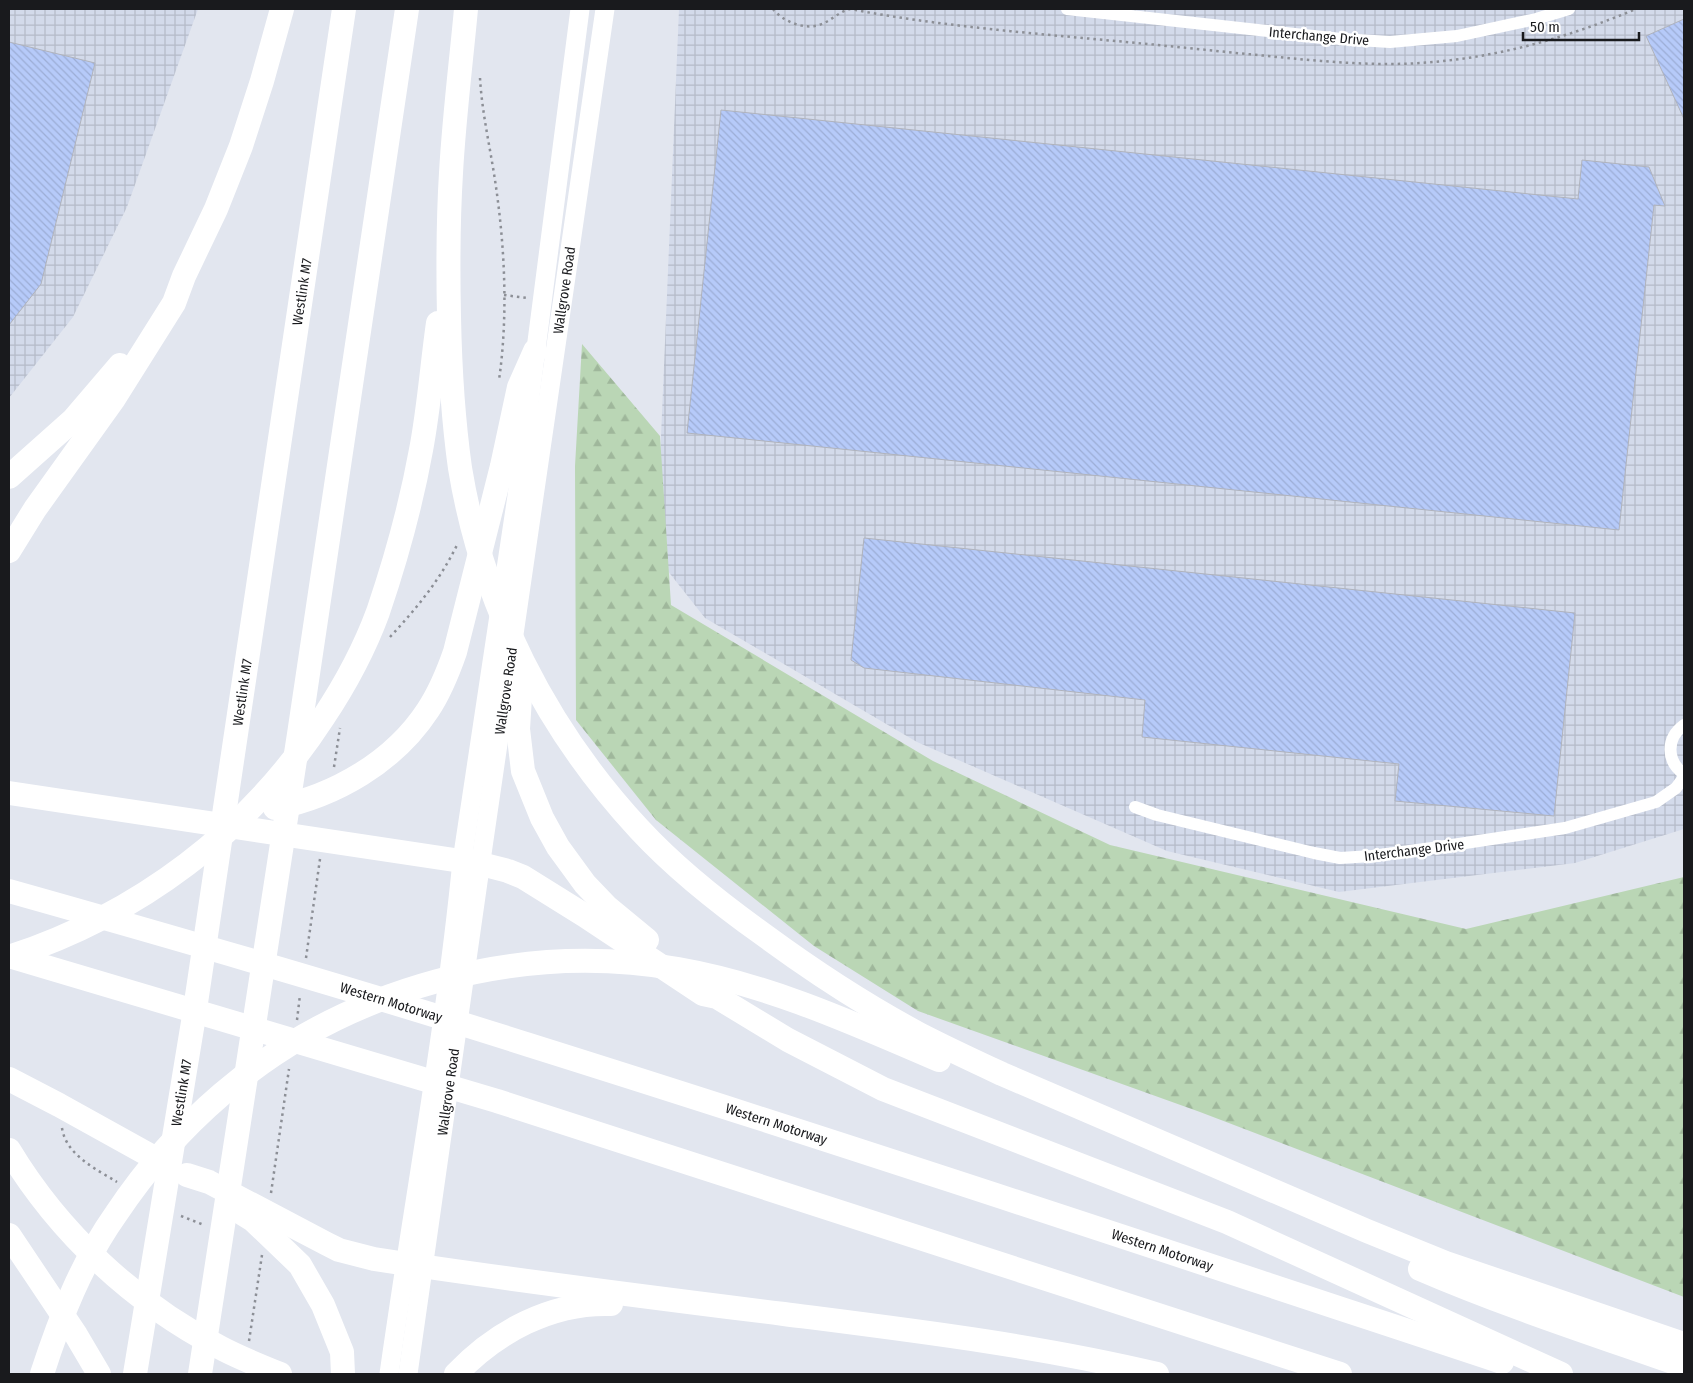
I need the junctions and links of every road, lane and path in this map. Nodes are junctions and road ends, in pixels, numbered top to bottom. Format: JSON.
{"nodes":[{"id":1,"x":344,"y":9,"type":"edge"},
{"id":2,"x":407,"y":9,"type":"edge"},
{"id":3,"x":466,"y":9,"type":"edge"},
{"id":4,"x":580,"y":9,"type":"edge"},
{"id":5,"x":605,"y":9,"type":"edge"},
{"id":6,"x":773,"y":9,"type":"edge"},
{"id":7,"x":1067,"y":9,"type":"edge"},
{"id":8,"x":1569,"y":9,"type":"edge"},
{"id":9,"x":1636,"y":9,"type":"edge"},
{"id":10,"x":281,"y":12,"type":"edge"},
{"id":11,"x":448,"y":243,"type":"junction"},
{"id":12,"x":184,"y":276,"type":"junction"},
{"id":13,"x":504,"y":295,"type":"dead end"},
{"id":14,"x":542,"y":300,"type":"junction"},
{"id":15,"x":535,"y":351,"type":"junction"},
{"id":16,"x":9,"y":477,"type":"edge"},
{"id":17,"x":9,"y":551,"type":"edge"},
{"id":18,"x":508,"y":677,"type":"junction"},
{"id":19,"x":1684,"y":725,"type":"edge"},
{"id":20,"x":1684,"y":776,"type":"edge"},
{"id":21,"x":9,"y":792,"type":"edge"},
{"id":22,"x":1135,"y":807,"type":"dead end"},
{"id":23,"x":202,"y":822,"type":"junction"},
{"id":24,"x":472,"y":862,"type":"junction"},
{"id":25,"x":9,"y":891,"type":"edge"},
{"id":26,"x":9,"y":956,"type":"edge"},
{"id":27,"x":717,"y":997,"type":"junction"},
{"id":28,"x":9,"y":1080,"type":"edge"},
{"id":29,"x":13,"y":1156,"type":"edge"},
{"id":30,"x":187,"y":1175,"type":"junction"},
{"id":31,"x":9,"y":1235,"type":"edge"},
{"id":32,"x":414,"y":1265,"type":"junction"},
{"id":33,"x":629,"y":1295,"type":"junction"},
{"id":34,"x":1684,"y":1344,"type":"edge"},
{"id":35,"x":1684,"y":1366,"type":"edge"},
{"id":36,"x":42,"y":1374,"type":"edge"},
{"id":37,"x":99,"y":1374,"type":"edge"},
{"id":38,"x":135,"y":1374,"type":"edge"},
{"id":39,"x":200,"y":1374,"type":"edge"},
{"id":40,"x":280,"y":1374,"type":"edge"},
{"id":41,"x":343,"y":1374,"type":"edge"},
{"id":42,"x":389,"y":1374,"type":"edge"},
{"id":43,"x":408,"y":1374,"type":"edge"},
{"id":44,"x":456,"y":1374,"type":"edge"},
{"id":45,"x":1157,"y":1374,"type":"edge"},
{"id":46,"x":1340,"y":1374,"type":"edge"},
{"id":47,"x":1540,"y":1374,"type":"edge"},
{"id":48,"x":1561,"y":1374,"type":"edge"}],
"edges":[{"from":1,"to":38,"type":"highway","name":"Westlink M7"},
{"from":2,"to":39,"type":"highway"},
{"from":3,"to":11,"type":"highway"},
{"from":4,"to":14,"type":"main road","name":"Wallgrove Road"},
{"from":5,"to":18,"type":"main road","name":"Wallgrove Road"},
{"from":6,"to":9,"type":"path"},
{"from":7,"to":8,"type":"street","name":"Interchange Drive"},
{"from":10,"to":12,"type":"highway"},
{"from":11,"to":26,"type":"highway"},
{"from":11,"to":34,"type":"highway"},
{"from":12,"to":16,"type":"highway"},
{"from":12,"to":17,"type":"highway"},
{"from":13,"to":14,"type":"path"},
{"from":14,"to":15,"type":"main road","name":"Wallgrove Road"},
{"from":15,"to":23,"type":"highway"},
{"from":15,"to":24,"type":"main road","name":"Wallgrove Road"},
{"from":18,"to":24,"type":"main road","name":"Wallgrove Road"},
{"from":18,"to":27,"type":"highway"},
{"from":19,"to":20,"type":"street"},
{"from":20,"to":22,"type":"street","name":"Interchange Drive"},
{"from":21,"to":23,"type":"highway"},
{"from":23,"to":24,"type":"highway"},
{"from":24,"to":27,"type":"highway"},
{"from":24,"to":32,"type":"main road","name":"Wallgrove Road"},
{"from":25,"to":47,"type":"highway","name":"Western Motorway"},
{"from":26,"to":46,"type":"highway"},
{"from":27,"to":48,"type":"highway"},
{"from":28,"to":30,"type":"highway"},
{"from":29,"to":40,"type":"highway"},
{"from":30,"to":32,"type":"highway"},
{"from":30,"to":41,"type":"highway"},
{"from":31,"to":37,"type":"highway"},
{"from":32,"to":33,"type":"highway"},
{"from":32,"to":42,"type":"main road","name":"Wallgrove Road"},
{"from":32,"to":43,"type":"main road","name":"Wallgrove Road"},
{"from":33,"to":44,"type":"highway"},
{"from":33,"to":45,"type":"highway"},
{"from":35,"to":36,"type":"highway"}]}
